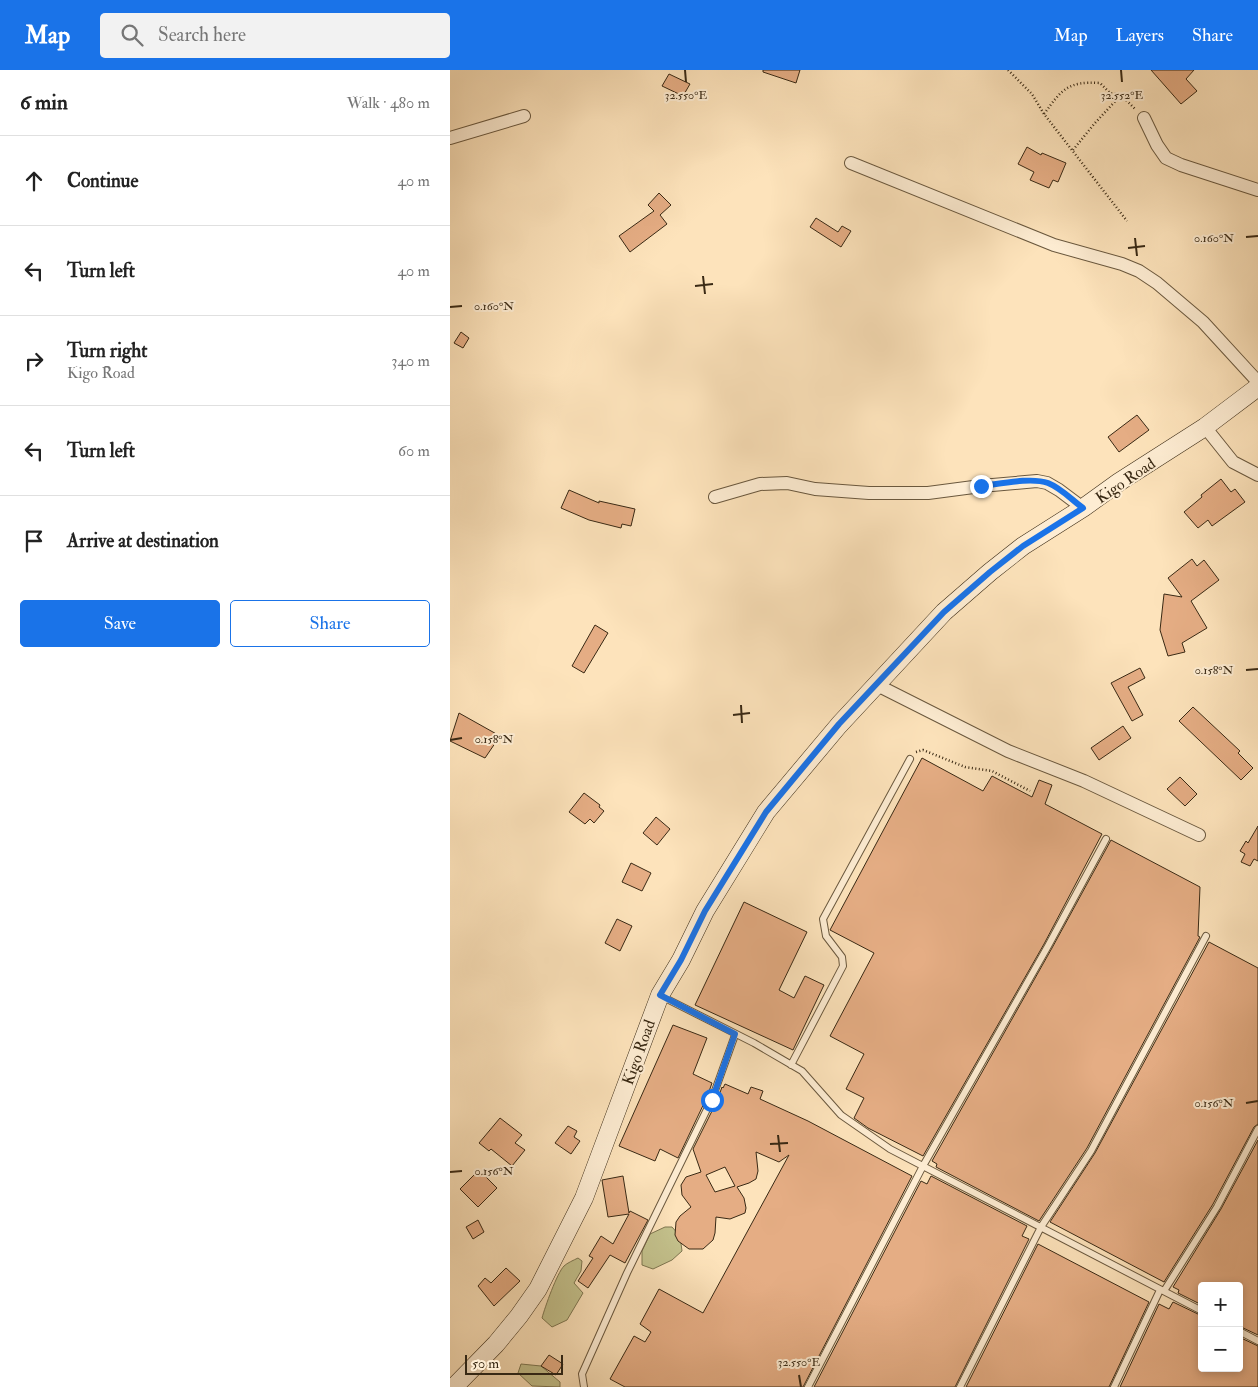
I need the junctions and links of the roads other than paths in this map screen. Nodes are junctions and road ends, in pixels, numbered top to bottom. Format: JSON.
{"nodes":[{"id":1,"x":524,"y":116,"type":"dead end"},
{"id":2,"x":1144,"y":118,"type":"road end"},
{"id":3,"x":450,"y":138,"type":"edge"},
{"id":4,"x":851,"y":162,"type":"dead end"},
{"id":5,"x":1258,"y":190,"type":"edge"},
{"id":6,"x":1258,"y":382,"type":"edge"},
{"id":7,"x":1258,"y":387,"type":"edge"},
{"id":8,"x":1205,"y":427,"type":"junction"},
{"id":9,"x":1258,"y":475,"type":"edge"},
{"id":10,"x":715,"y":497,"type":"dead end"},
{"id":11,"x":1083,"y":508,"type":"junction"},
{"id":12,"x":877,"y":685,"type":"junction"},
{"id":13,"x":910,"y":759,"type":"road end"},
{"id":14,"x":1199,"y":835,"type":"dead end"},
{"id":15,"x":1106,"y":839,"type":"dead end"},
{"id":16,"x":1206,"y":936,"type":"dead end"},
{"id":17,"x":660,"y":995,"type":"junction"},
{"id":18,"x":735,"y":1034,"type":"junction"},
{"id":19,"x":791,"y":1065,"type":"junction"},
{"id":20,"x":1258,"y":1129,"type":"edge"},
{"id":21,"x":923,"y":1166,"type":"junction"},
{"id":22,"x":1041,"y":1227,"type":"junction"},
{"id":23,"x":1162,"y":1290,"type":"junction"},
{"id":24,"x":1198,"y":1309,"type":"edge"},
{"id":25,"x":1243,"y":1333,"type":"edge"},
{"id":26,"x":1258,"y":1341,"type":"edge"},
{"id":27,"x":454,"y":1387,"type":"edge"},
{"id":28,"x":584,"y":1387,"type":"edge"},
{"id":29,"x":808,"y":1387,"type":"edge"},
{"id":30,"x":960,"y":1387,"type":"edge"},
{"id":31,"x":1114,"y":1387,"type":"edge"}],
"edges":[{"from":1,"to":3,"type":"street"},
{"from":2,"to":5,"type":"street"},
{"from":4,"to":6,"type":"street"},
{"from":7,"to":8,"type":"street","name":"Kigo Road"},
{"from":8,"to":9,"type":"street"},
{"from":8,"to":11,"type":"street","name":"Kigo Road"},
{"from":10,"to":11,"type":"street"},
{"from":11,"to":12,"type":"street","name":"Kigo Road"},
{"from":12,"to":14,"type":"street"},
{"from":12,"to":17,"type":"street","name":"Kigo Road"},
{"from":13,"to":19,"type":"lane"},
{"from":15,"to":21,"type":"lane"},
{"from":16,"to":22,"type":"lane"},
{"from":17,"to":18,"type":"lane"},
{"from":17,"to":27,"type":"street","name":"Kigo Road"},
{"from":18,"to":19,"type":"lane"},
{"from":18,"to":28,"type":"lane"},
{"from":19,"to":21,"type":"lane"},
{"from":20,"to":23,"type":"lane"},
{"from":21,"to":22,"type":"lane"},
{"from":21,"to":29,"type":"lane"},
{"from":22,"to":23,"type":"lane"},
{"from":22,"to":30,"type":"lane"},
{"from":23,"to":24,"type":"lane"},
{"from":23,"to":31,"type":"lane"},
{"from":25,"to":26,"type":"lane"}]}
